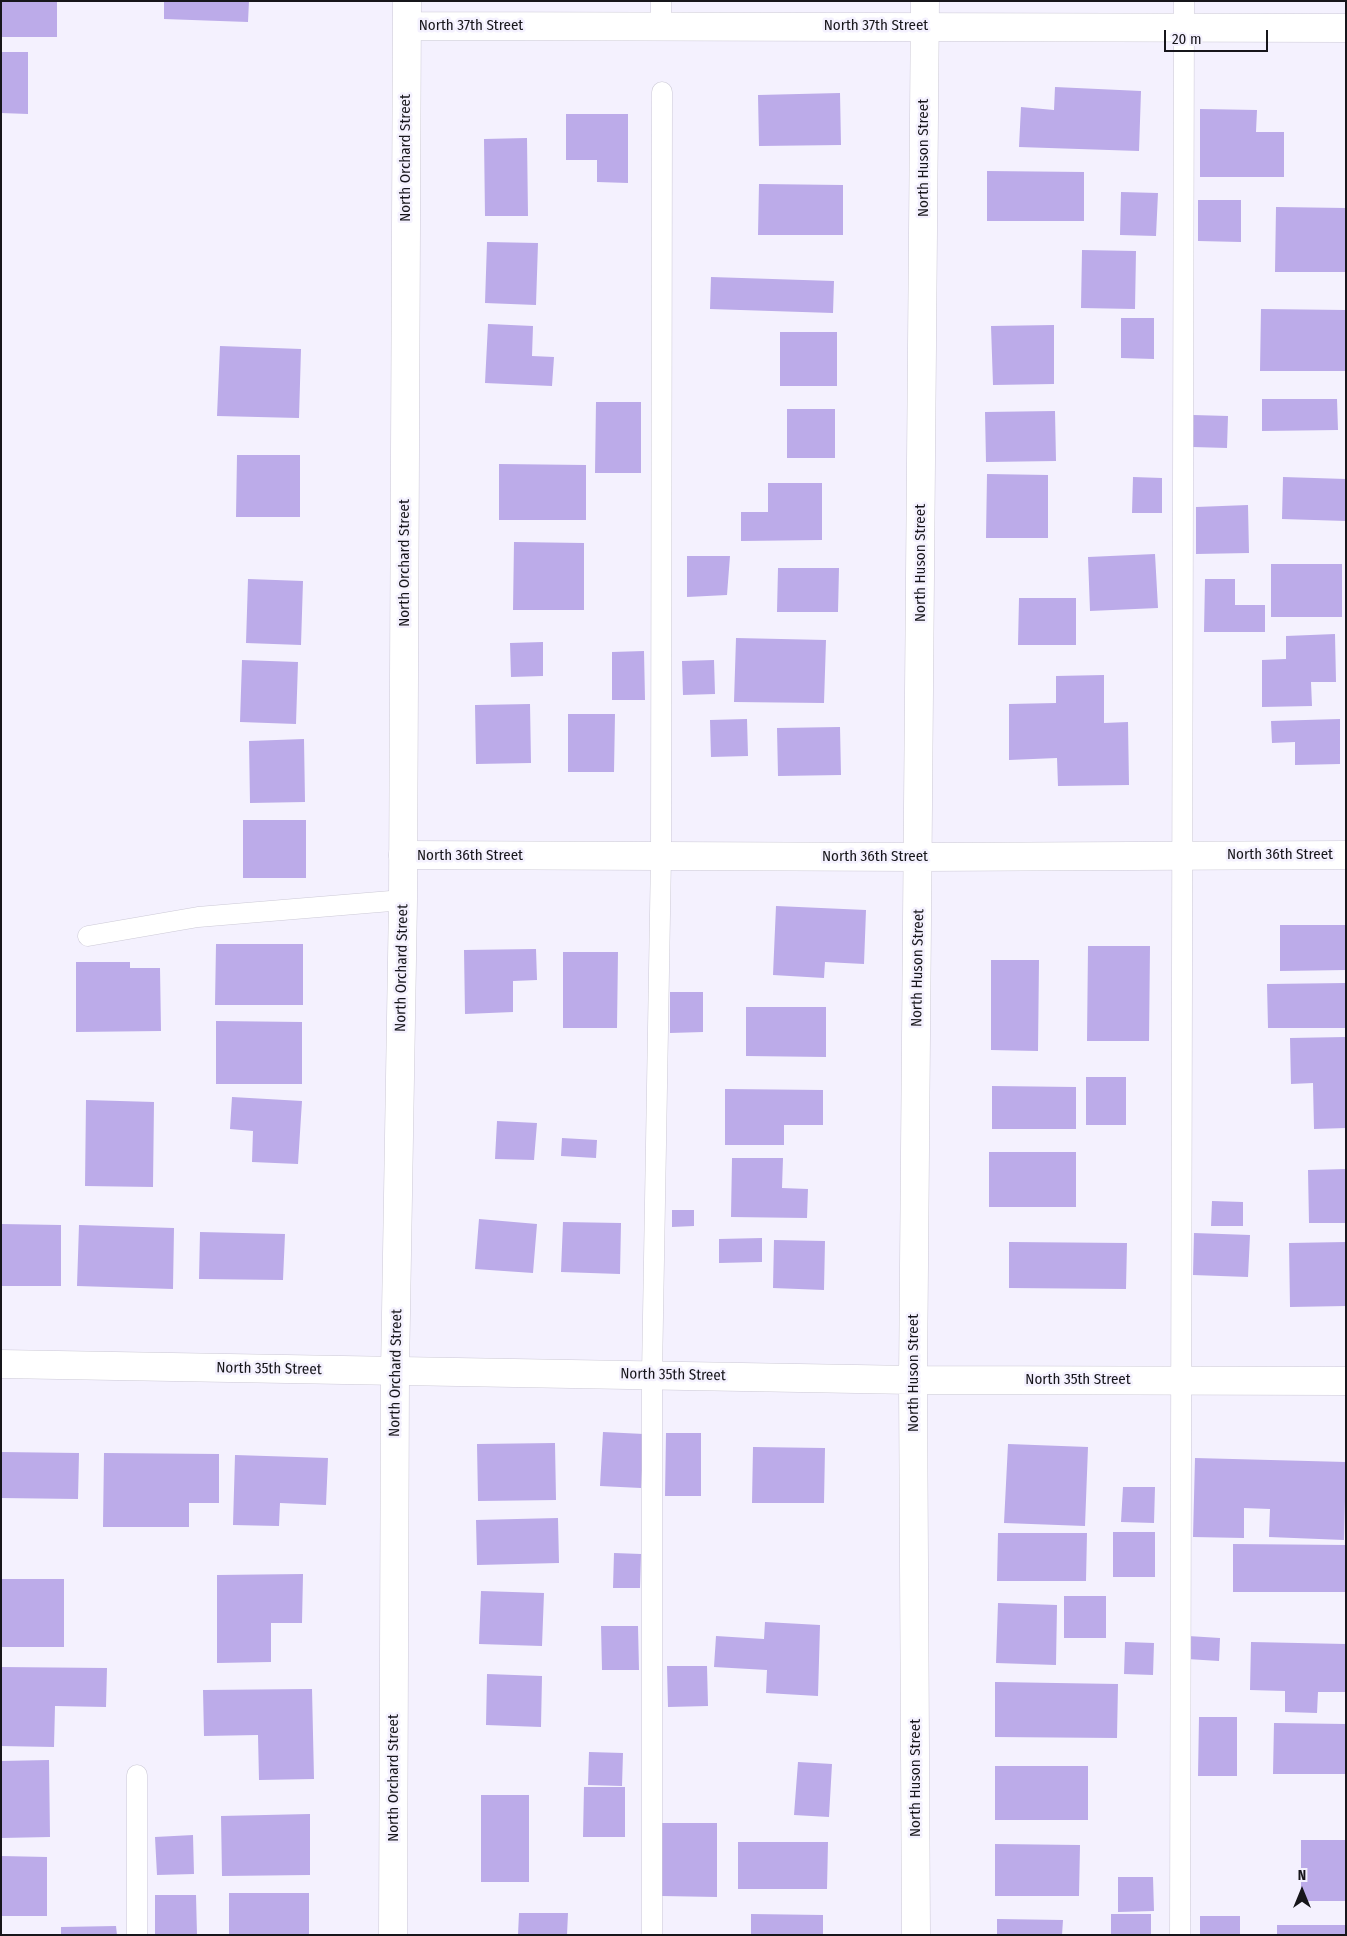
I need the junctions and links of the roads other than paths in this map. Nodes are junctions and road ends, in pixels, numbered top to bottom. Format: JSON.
{"nodes":[{"id":1,"x":407,"y":14,"type":"edge"},
{"id":2,"x":661,"y":14,"type":"edge"},
{"id":3,"x":924,"y":14,"type":"edge"},
{"id":4,"x":1184,"y":14,"type":"edge"},
{"id":5,"x":1346,"y":28,"type":"edge"},
{"id":6,"x":662,"y":92,"type":"dead end"},
{"id":7,"x":1346,"y":854,"type":"edge"},
{"id":8,"x":403,"y":855,"type":"junction"},
{"id":9,"x":1184,"y":855,"type":"junction"},
{"id":10,"x":660,"y":856,"type":"junction"},
{"id":11,"x":919,"y":857,"type":"junction"},
{"id":12,"x":403,"y":900,"type":"junction"},
{"id":13,"x":88,"y":936,"type":"dead end"},
{"id":14,"x":1,"y":1364,"type":"edge"},
{"id":15,"x":396,"y":1372,"type":"junction"},
{"id":16,"x":652,"y":1374,"type":"junction"},
{"id":17,"x":913,"y":1380,"type":"junction"},
{"id":18,"x":1180,"y":1381,"type":"junction"},
{"id":19,"x":1346,"y":1381,"type":"edge"},
{"id":20,"x":138,"y":1775,"type":"dead end"},
{"id":21,"x":138,"y":1935,"type":"edge"},
{"id":22,"x":393,"y":1935,"type":"edge"},
{"id":23,"x":652,"y":1935,"type":"edge"},
{"id":24,"x":916,"y":1935,"type":"edge"},
{"id":25,"x":1180,"y":1935,"type":"edge"}],
"edges":[{"from":1,"to":2,"type":"street","name":"North 37th Street"},
{"from":1,"to":8,"type":"street","name":"North Orchard Street"},
{"from":2,"to":3,"type":"street","name":"North 37th Street"},
{"from":3,"to":4,"type":"street","name":"North 37th Street"},
{"from":3,"to":11,"type":"street","name":"North Huson Street"},
{"from":4,"to":5,"type":"street","name":"North 37th Street"},
{"from":4,"to":9,"type":"lane"},
{"from":6,"to":10,"type":"lane"},
{"from":7,"to":9,"type":"street","name":"North 36th Street"},
{"from":8,"to":10,"type":"street","name":"North 36th Street"},
{"from":8,"to":12,"type":"street","name":"North Orchard Street"},
{"from":9,"to":11,"type":"street","name":"North 36th Street"},
{"from":9,"to":18,"type":"lane"},
{"from":10,"to":11,"type":"street","name":"North 36th Street"},
{"from":10,"to":16,"type":"lane"},
{"from":11,"to":17,"type":"street","name":"North Huson Street"},
{"from":12,"to":13,"type":"lane"},
{"from":12,"to":15,"type":"street","name":"North Orchard Street"},
{"from":14,"to":15,"type":"street","name":"North 35th Street"},
{"from":15,"to":16,"type":"street","name":"North 35th Street"},
{"from":15,"to":22,"type":"street","name":"North Orchard Street"},
{"from":16,"to":17,"type":"street","name":"North 35th Street"},
{"from":16,"to":23,"type":"lane"},
{"from":17,"to":18,"type":"street","name":"North 35th Street"},
{"from":17,"to":24,"type":"street","name":"North Huson Street"},
{"from":18,"to":19,"type":"street","name":"North 35th Street"},
{"from":18,"to":25,"type":"lane"},
{"from":20,"to":21,"type":"lane"}]}
